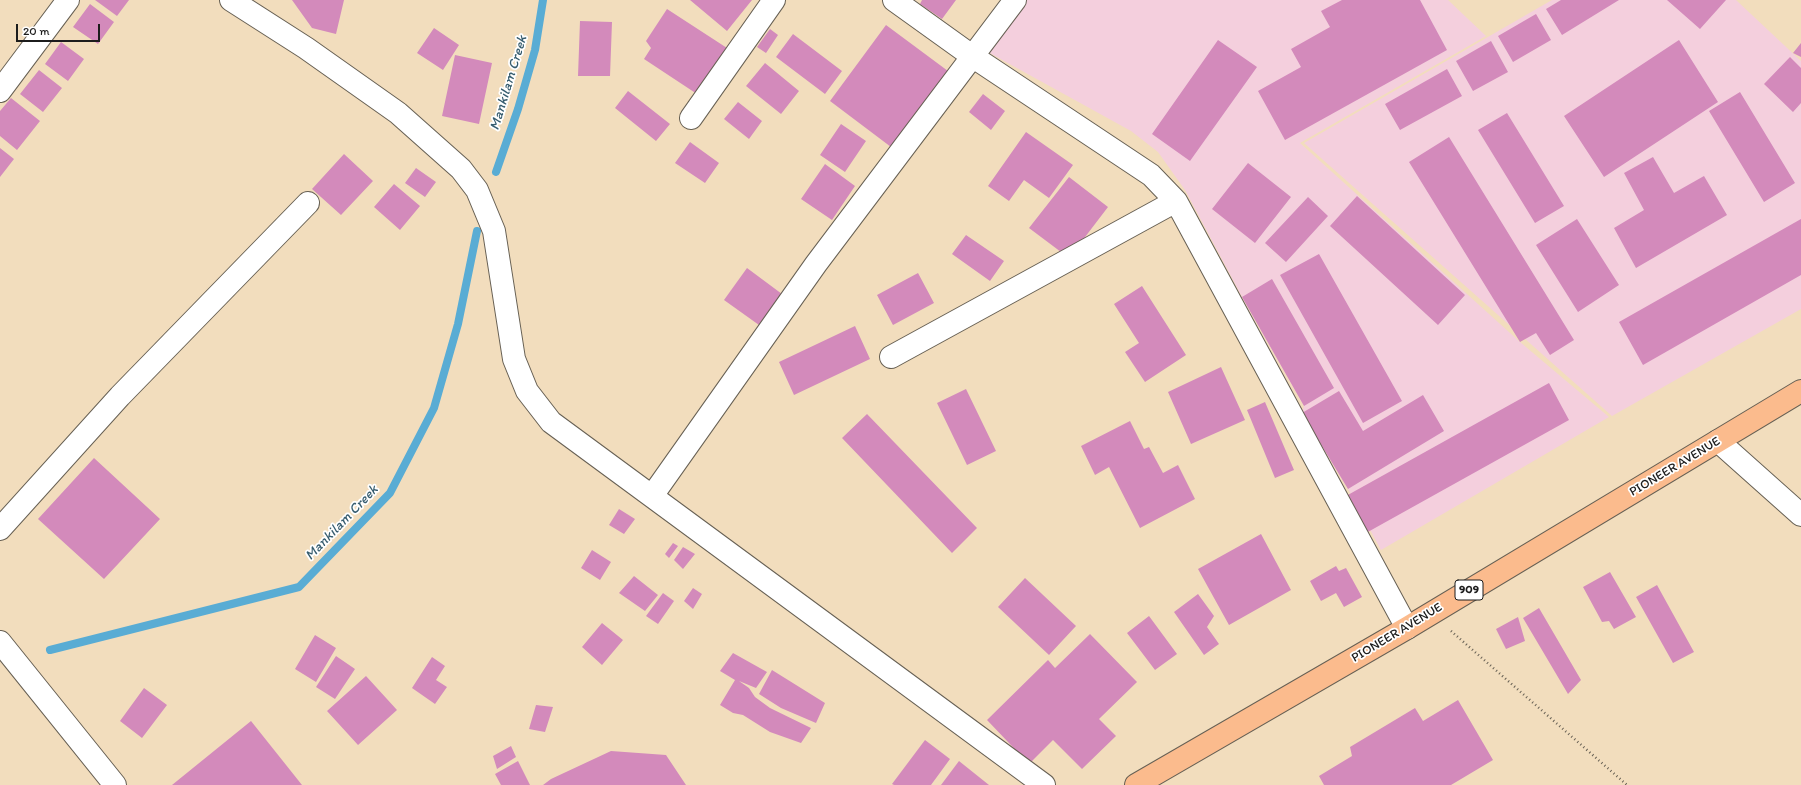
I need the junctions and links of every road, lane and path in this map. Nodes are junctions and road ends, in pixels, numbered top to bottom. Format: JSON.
{"nodes":[{"id":1,"x":68,"y":0,"type":"edge"},
{"id":2,"x":231,"y":0,"type":"edge"},
{"id":3,"x":774,"y":0,"type":"edge"},
{"id":4,"x":894,"y":0,"type":"edge"},
{"id":5,"x":1015,"y":0,"type":"edge"},
{"id":6,"x":972,"y":56,"type":"junction"},
{"id":7,"x":0,"y":91,"type":"edge"},
{"id":8,"x":691,"y":118,"type":"dead end"},
{"id":9,"x":1176,"y":201,"type":"junction"},
{"id":10,"x":308,"y":203,"type":"dead end"},
{"id":11,"x":890,"y":357,"type":"dead end"},
{"id":12,"x":1801,"y":392,"type":"edge"},
{"id":13,"x":1718,"y":441,"type":"junction"},
{"id":14,"x":652,"y":496,"type":"junction"},
{"id":15,"x":1801,"y":515,"type":"edge"},
{"id":16,"x":0,"y":529,"type":"edge"},
{"id":17,"x":1430,"y":613,"type":"junction"},
{"id":18,"x":1407,"y":628,"type":"junction"},
{"id":19,"x":0,"y":642,"type":"edge"},
{"id":20,"x":115,"y":785,"type":"edge"},
{"id":21,"x":1044,"y":785,"type":"edge"},
{"id":22,"x":1136,"y":785,"type":"edge"},
{"id":23,"x":1627,"y":785,"type":"edge"}],
"edges":[{"from":1,"to":7,"type":"street"},
{"from":2,"to":14,"type":"street"},
{"from":3,"to":8,"type":"street"},
{"from":4,"to":6,"type":"street"},
{"from":5,"to":6,"type":"street"},
{"from":6,"to":9,"type":"street"},
{"from":6,"to":14,"type":"street"},
{"from":9,"to":11,"type":"street"},
{"from":9,"to":18,"type":"street"},
{"from":10,"to":16,"type":"street"},
{"from":12,"to":13,"type":"highway","name":"PIONEER AVENUE","number":"909"},
{"from":13,"to":15,"type":"street"},
{"from":13,"to":17,"type":"highway","name":"PIONEER AVENUE","number":"909"},
{"from":14,"to":21,"type":"street"},
{"from":17,"to":18,"type":"highway","name":"PIONEER AVENUE","number":"909"},
{"from":17,"to":23,"type":"path"},
{"from":18,"to":22,"type":"highway","name":"PIONEER AVENUE","number":"909"},
{"from":19,"to":20,"type":"street"}]}
